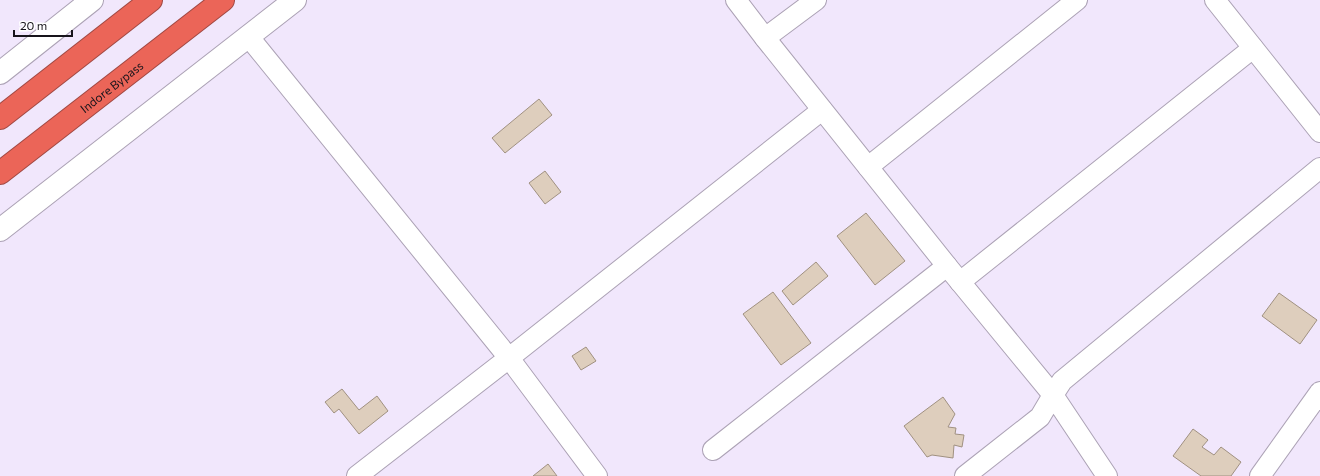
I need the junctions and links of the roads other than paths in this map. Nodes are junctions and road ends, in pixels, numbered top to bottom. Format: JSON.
{"nodes":[{"id":1,"x":92,"y":0,"type":"edge"},
{"id":2,"x":151,"y":0,"type":"edge"},
{"id":3,"x":223,"y":0,"type":"edge"},
{"id":4,"x":295,"y":0,"type":"edge"},
{"id":5,"x":736,"y":0,"type":"edge"},
{"id":6,"x":816,"y":0,"type":"edge"},
{"id":7,"x":1077,"y":0,"type":"edge"},
{"id":8,"x":1216,"y":0,"type":"edge"},
{"id":9,"x":248,"y":36,"type":"junction"},
{"id":10,"x":765,"y":38,"type":"junction"},
{"id":11,"x":1253,"y":48,"type":"junction"},
{"id":12,"x":0,"y":73,"type":"edge"},
{"id":13,"x":822,"y":110,"type":"junction"},
{"id":14,"x":0,"y":118,"type":"edge"},
{"id":15,"x":1320,"y":132,"type":"edge"},
{"id":16,"x":868,"y":168,"type":"junction"},
{"id":17,"x":1320,"y":168,"type":"edge"},
{"id":18,"x":0,"y":173,"type":"edge"},
{"id":19,"x":0,"y":230,"type":"edge"},
{"id":20,"x":947,"y":266,"type":"junction"},
{"id":21,"x":960,"y":282,"type":"junction"},
{"id":22,"x":509,"y":358,"type":"junction"},
{"id":23,"x":1320,"y":392,"type":"edge"},
{"id":24,"x":1053,"y":395,"type":"junction"},
{"id":25,"x":713,"y":450,"type":"dead end"},
{"id":26,"x":357,"y":476,"type":"edge"},
{"id":27,"x":597,"y":476,"type":"edge"},
{"id":28,"x":965,"y":476,"type":"edge"},
{"id":29,"x":1107,"y":476,"type":"edge"},
{"id":30,"x":1260,"y":476,"type":"edge"}],
"edges":[{"from":1,"to":12,"type":"street"},
{"from":2,"to":14,"type":"highway"},
{"from":3,"to":18,"type":"highway","name":"Indore Bypass"},
{"from":4,"to":9,"type":"street"},
{"from":5,"to":10,"type":"street"},
{"from":6,"to":10,"type":"street"},
{"from":7,"to":16,"type":"street"},
{"from":8,"to":11,"type":"street"},
{"from":9,"to":19,"type":"street"},
{"from":9,"to":22,"type":"street"},
{"from":10,"to":13,"type":"street"},
{"from":11,"to":15,"type":"street"},
{"from":11,"to":21,"type":"street"},
{"from":13,"to":16,"type":"street"},
{"from":13,"to":22,"type":"street"},
{"from":16,"to":20,"type":"street"},
{"from":17,"to":24,"type":"street"},
{"from":20,"to":21,"type":"street"},
{"from":20,"to":25,"type":"street"},
{"from":21,"to":24,"type":"street"},
{"from":22,"to":26,"type":"street"},
{"from":22,"to":27,"type":"street"},
{"from":23,"to":30,"type":"street"},
{"from":24,"to":28,"type":"street"},
{"from":24,"to":29,"type":"street"}]}
